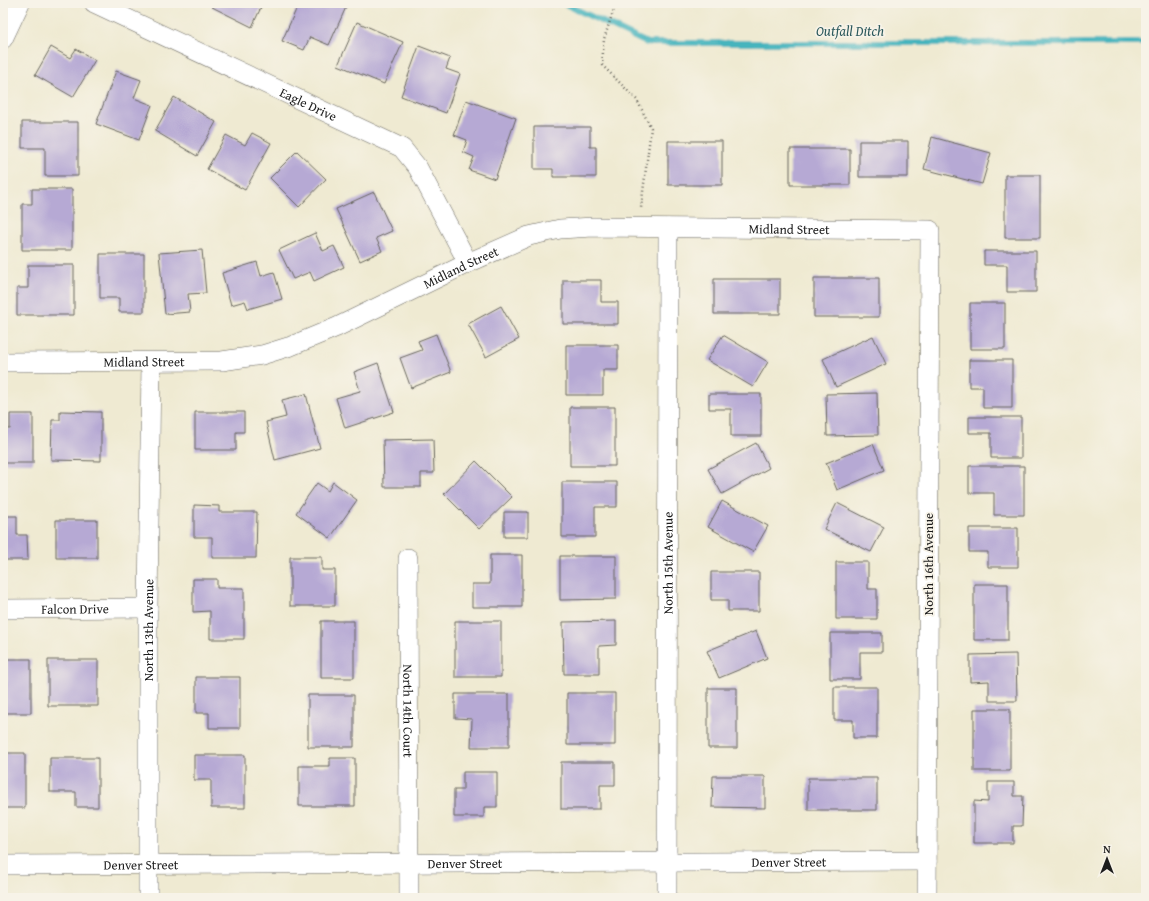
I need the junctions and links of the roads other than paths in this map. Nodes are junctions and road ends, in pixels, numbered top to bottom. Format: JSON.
{"nodes":[{"id":1,"x":20,"y":3,"type":"edge"},
{"id":2,"x":94,"y":3,"type":"edge"},
{"id":3,"x":3,"y":39,"type":"edge"},
{"id":4,"x":668,"y":228,"type":"junction"},
{"id":5,"x":930,"y":230,"type":"joint"},
{"id":6,"x":468,"y":263,"type":"junction"},
{"id":7,"x":3,"y":362,"type":"edge"},
{"id":8,"x":151,"y":362,"type":"junction"},
{"id":9,"x":408,"y":558,"type":"dead end"},
{"id":10,"x":148,"y":608,"type":"junction"},
{"id":11,"x":3,"y":609,"type":"edge"},
{"id":12,"x":926,"y":861,"type":"junction"},
{"id":13,"x":667,"y":863,"type":"junction"},
{"id":14,"x":409,"y":864,"type":"junction"},
{"id":15,"x":3,"y":865,"type":"edge"},
{"id":16,"x":148,"y":865,"type":"junction"},
{"id":17,"x":148,"y":898,"type":"edge"},
{"id":18,"x":409,"y":898,"type":"edge"},
{"id":19,"x":667,"y":898,"type":"edge"},
{"id":20,"x":927,"y":898,"type":"edge"}],
"edges":[{"from":1,"to":3,"type":"street"},
{"from":2,"to":6,"type":"street","name":"Eagle Drive"},
{"from":4,"to":5,"type":"street","name":"Midland Street"},
{"from":4,"to":6,"type":"street","name":"Midland Street"},
{"from":4,"to":13,"type":"street","name":"North 15th Avenue"},
{"from":5,"to":12,"type":"street","name":"North 16th Avenue"},
{"from":6,"to":8,"type":"street","name":"Midland Street"},
{"from":7,"to":8,"type":"street","name":"Midland Street"},
{"from":8,"to":10,"type":"street","name":"North 13th Avenue"},
{"from":9,"to":14,"type":"street","name":"North 14th Court"},
{"from":10,"to":11,"type":"street","name":"Falcon Drive"},
{"from":10,"to":16,"type":"street","name":"North 13th Avenue"},
{"from":12,"to":13,"type":"street","name":"Denver Street"},
{"from":12,"to":20,"type":"street","name":"North 16th Avenue"},
{"from":13,"to":14,"type":"street","name":"Denver Street"},
{"from":13,"to":19,"type":"street","name":"North 15th Avenue"},
{"from":14,"to":16,"type":"street","name":"Denver Street"},
{"from":14,"to":18,"type":"street","name":"North 14th Court"},
{"from":15,"to":16,"type":"street","name":"Denver Street"},
{"from":16,"to":17,"type":"street","name":"North 13th Avenue"}]}
